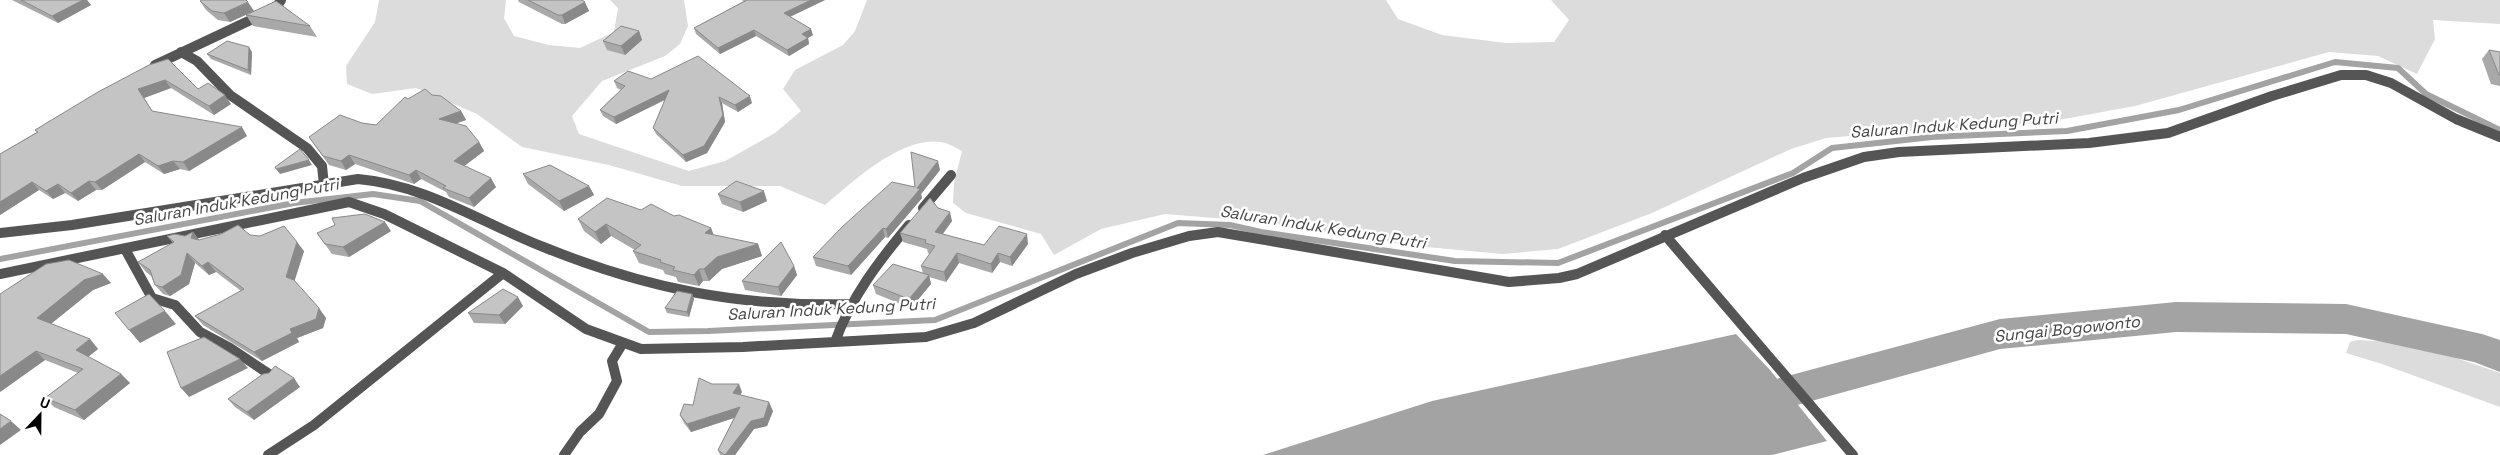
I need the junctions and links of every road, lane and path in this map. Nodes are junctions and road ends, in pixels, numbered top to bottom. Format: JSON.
{"nodes":[{"id":1,"x":281,"y":0,"type":"edge"},
{"id":2,"x":181,"y":52,"type":"junction"},
{"id":3,"x":146,"y":70,"type":"edge"},
{"id":4,"x":2500,"y":137,"type":"edge"},
{"id":5,"x":951,"y":175,"type":"dead end"},
{"id":6,"x":324,"y":185,"type":"junction"},
{"id":7,"x":0,"y":233,"type":"edge"},
{"id":8,"x":1665,"y":235,"type":"junction"},
{"id":9,"x":126,"y":249,"type":"junction"},
{"id":10,"x":502,"y":273,"type":"junction"},
{"id":11,"x":0,"y":274,"type":"edge"},
{"id":12,"x":848,"y":307,"type":"junction"},
{"id":13,"x":836,"y":339,"type":"junction"},
{"id":14,"x":623,"y":343,"type":"junction"},
{"id":15,"x":272,"y":376,"type":"edge"},
{"id":16,"x":268,"y":455,"type":"edge"},
{"id":17,"x":564,"y":455,"type":"edge"},
{"id":18,"x":1854,"y":455,"type":"edge"}],
"edges":[{"from":1,"to":2,"type":"street"},
{"from":2,"to":3,"type":"street"},
{"from":2,"to":6,"type":"street"},
{"from":4,"to":8,"type":"street"},
{"from":5,"to":12,"type":"street"},
{"from":6,"to":7,"type":"street"},
{"from":6,"to":12,"type":"street"},
{"from":8,"to":13,"type":"street"},
{"from":8,"to":18,"type":"street"},
{"from":9,"to":10,"type":"street"},
{"from":9,"to":11,"type":"street"},
{"from":9,"to":15,"type":"street"},
{"from":10,"to":14,"type":"street"},
{"from":10,"to":16,"type":"street"},
{"from":12,"to":13,"type":"street"},
{"from":13,"to":14,"type":"street"},
{"from":14,"to":17,"type":"street"}]}
